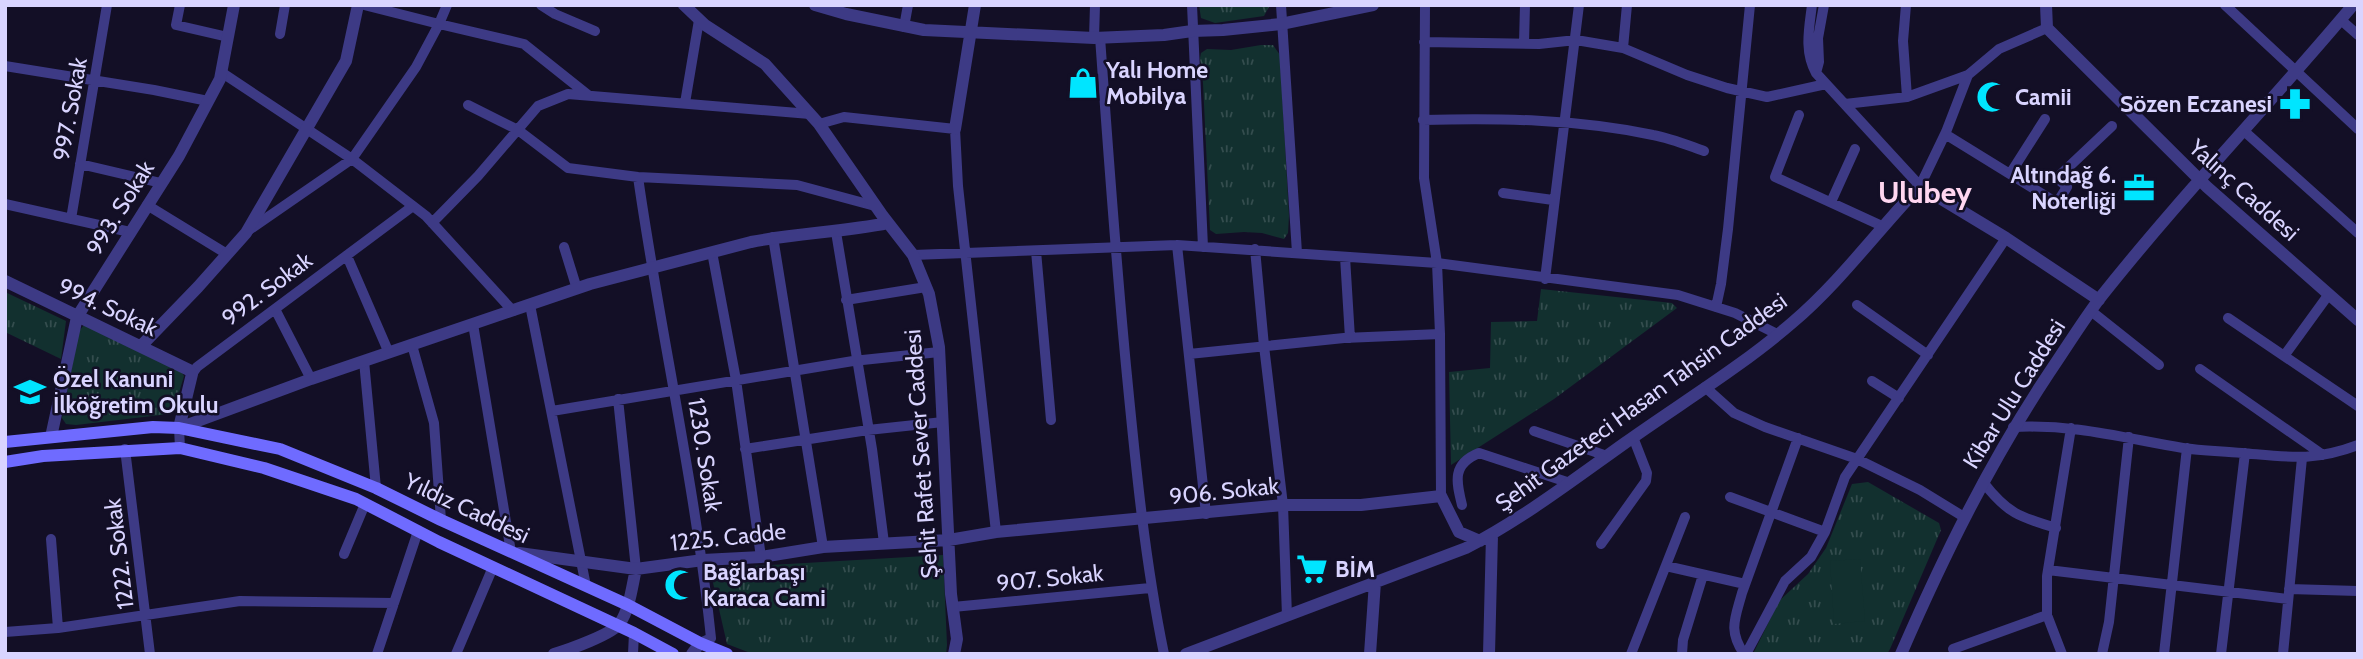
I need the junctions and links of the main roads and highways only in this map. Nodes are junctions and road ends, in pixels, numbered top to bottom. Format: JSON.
{"nodes":[{"id":1,"x":5,"y":442,"type":"edge"},
{"id":2,"x":5,"y":462,"type":"edge"},
{"id":3,"x":696,"y":648,"type":"edge"},
{"id":4,"x":673,"y":654,"type":"edge"},
{"id":5,"x":727,"y":654,"type":"edge"}],
"edges":[{"from":1,"to":3,"type":"main road","name":"Yıldız Caddesi"},
{"from":2,"to":4,"type":"main road","name":"Yıldız Caddesi"},
{"from":3,"to":5,"type":"main road","name":"Yıldız Caddesi"}]}
